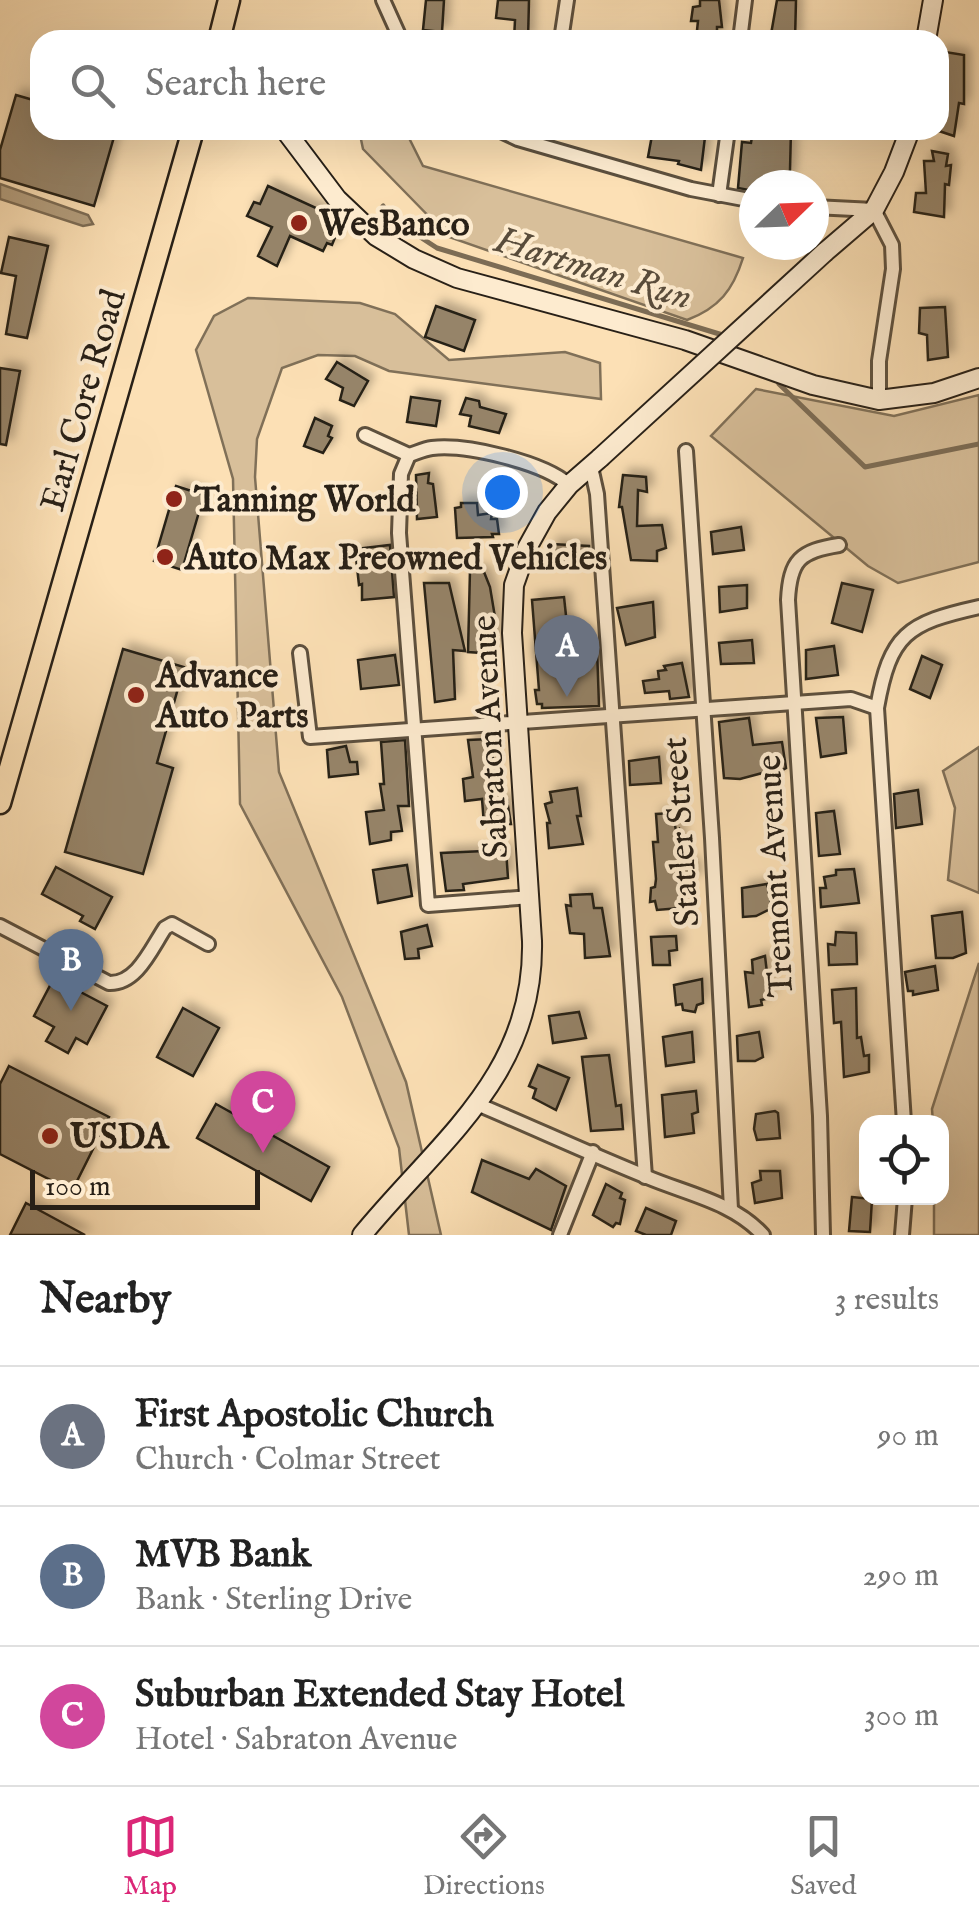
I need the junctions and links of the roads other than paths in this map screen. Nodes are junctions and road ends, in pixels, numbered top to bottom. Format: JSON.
{"nodes":[{"id":1,"x":383,"y":0,"type":"edge"},
{"id":2,"x":566,"y":0,"type":"edge"},
{"id":3,"x":746,"y":0,"type":"edge"},
{"id":4,"x":933,"y":0,"type":"edge"},
{"id":5,"x":397,"y":30,"type":"edge"},
{"id":6,"x":562,"y":30,"type":"edge"},
{"id":7,"x":742,"y":30,"type":"edge"},
{"id":8,"x":928,"y":30,"type":"edge"},
{"id":9,"x":190,"y":140,"type":"edge"},
{"id":10,"x":282,"y":140,"type":"edge"},
{"id":11,"x":292,"y":140,"type":"edge"},
{"id":12,"x":526,"y":140,"type":"edge"},
{"id":13,"x":546,"y":140,"type":"edge"},
{"id":14,"x":727,"y":140,"type":"edge"},
{"id":15,"x":906,"y":140,"type":"edge"},
{"id":16,"x":545,"y":147,"type":"junction"},
{"id":17,"x":314,"y":170,"type":"junction"},
{"id":18,"x":719,"y":195,"type":"junction"},
{"id":19,"x":739,"y":198,"type":"edge"},
{"id":20,"x":829,"y":208,"type":"edge"},
{"id":21,"x":874,"y":210,"type":"junction"},
{"id":22,"x":979,"y":378,"type":"edge"},
{"id":23,"x":878,"y":400,"type":"junction"},
{"id":24,"x":365,"y":435,"type":"dead end"},
{"id":25,"x":686,"y":451,"type":"dead end"},
{"id":26,"x":409,"y":455,"type":"junction"},
{"id":27,"x":596,"y":463,"type":"junction"},
{"id":28,"x":569,"y":485,"type":"junction"},
{"id":29,"x":839,"y":544,"type":"dead end"},
{"id":30,"x":979,"y":607,"type":"edge"},
{"id":31,"x":300,"y":653,"type":"dead end"},
{"id":32,"x":793,"y":703,"type":"junction"},
{"id":33,"x":702,"y":708,"type":"junction"},
{"id":34,"x":877,"y":708,"type":"junction"},
{"id":35,"x":611,"y":716,"type":"junction"},
{"id":36,"x":518,"y":724,"type":"junction"},
{"id":37,"x":415,"y":732,"type":"junction"},
{"id":38,"x":0,"y":804,"type":"edge"},
{"id":39,"x":530,"y":897,"type":"junction"},
{"id":40,"x":0,"y":926,"type":"edge"},
{"id":41,"x":208,"y":944,"type":"dead end"},
{"id":42,"x":477,"y":1104,"type":"junction"},
{"id":43,"x":904,"y":1115,"type":"edge"},
{"id":44,"x":593,"y":1152,"type":"junction"},
{"id":45,"x":644,"y":1176,"type":"junction"},
{"id":46,"x":904,"y":1205,"type":"edge"},
{"id":47,"x":731,"y":1209,"type":"junction"},
{"id":48,"x":362,"y":1235,"type":"edge"},
{"id":49,"x":560,"y":1235,"type":"edge"},
{"id":50,"x":763,"y":1235,"type":"edge"},
{"id":51,"x":823,"y":1235,"type":"edge"},
{"id":52,"x":902,"y":1235,"type":"edge"}],
"edges":[{"from":1,"to":5,"type":"street"},
{"from":2,"to":6,"type":"street"},
{"from":3,"to":7,"type":"street"},
{"from":4,"to":8,"type":"street"},
{"from":9,"to":38,"type":"main road","name":"Earl Core Road"},
{"from":10,"to":17,"type":"street"},
{"from":11,"to":17,"type":"street"},
{"from":12,"to":16,"type":"street"},
{"from":13,"to":16,"type":"street"},
{"from":14,"to":18,"type":"street"},
{"from":15,"to":21,"type":"street"},
{"from":16,"to":18,"type":"street"},
{"from":17,"to":23,"type":"street"},
{"from":18,"to":19,"type":"street"},
{"from":20,"to":21,"type":"street"},
{"from":21,"to":23,"type":"street"},
{"from":21,"to":27,"type":"street","name":"Sabraton Avenue","bridge":true},
{"from":22,"to":23,"type":"street"},
{"from":24,"to":26,"type":"street"},
{"from":25,"to":33,"type":"street","name":"Statler Street"},
{"from":26,"to":28,"type":"street"},
{"from":26,"to":37,"type":"street"},
{"from":27,"to":28,"type":"street","name":"Sabraton Avenue"},
{"from":27,"to":35,"type":"street"},
{"from":28,"to":36,"type":"street","name":"Sabraton Avenue"},
{"from":29,"to":32,"type":"street","name":"Tremont Avenue"},
{"from":30,"to":34,"type":"street"},
{"from":31,"to":37,"type":"street"},
{"from":32,"to":33,"type":"street"},
{"from":32,"to":34,"type":"street"},
{"from":32,"to":51,"type":"street","name":"Tremont Avenue"},
{"from":33,"to":35,"type":"street"},
{"from":33,"to":47,"type":"street","name":"Statler Street"},
{"from":34,"to":43,"type":"street"},
{"from":35,"to":36,"type":"street"},
{"from":35,"to":45,"type":"street"},
{"from":36,"to":37,"type":"street"},
{"from":36,"to":39,"type":"street","name":"Sabraton Avenue"},
{"from":37,"to":39,"type":"street"},
{"from":39,"to":42,"type":"street","name":"Sabraton Avenue"},
{"from":40,"to":41,"type":"street"},
{"from":42,"to":44,"type":"street"},
{"from":42,"to":48,"type":"street","name":"Sabraton Avenue"},
{"from":44,"to":45,"type":"street"},
{"from":44,"to":49,"type":"street"},
{"from":45,"to":47,"type":"street"},
{"from":46,"to":52,"type":"street"},
{"from":47,"to":50,"type":"street"}]}
